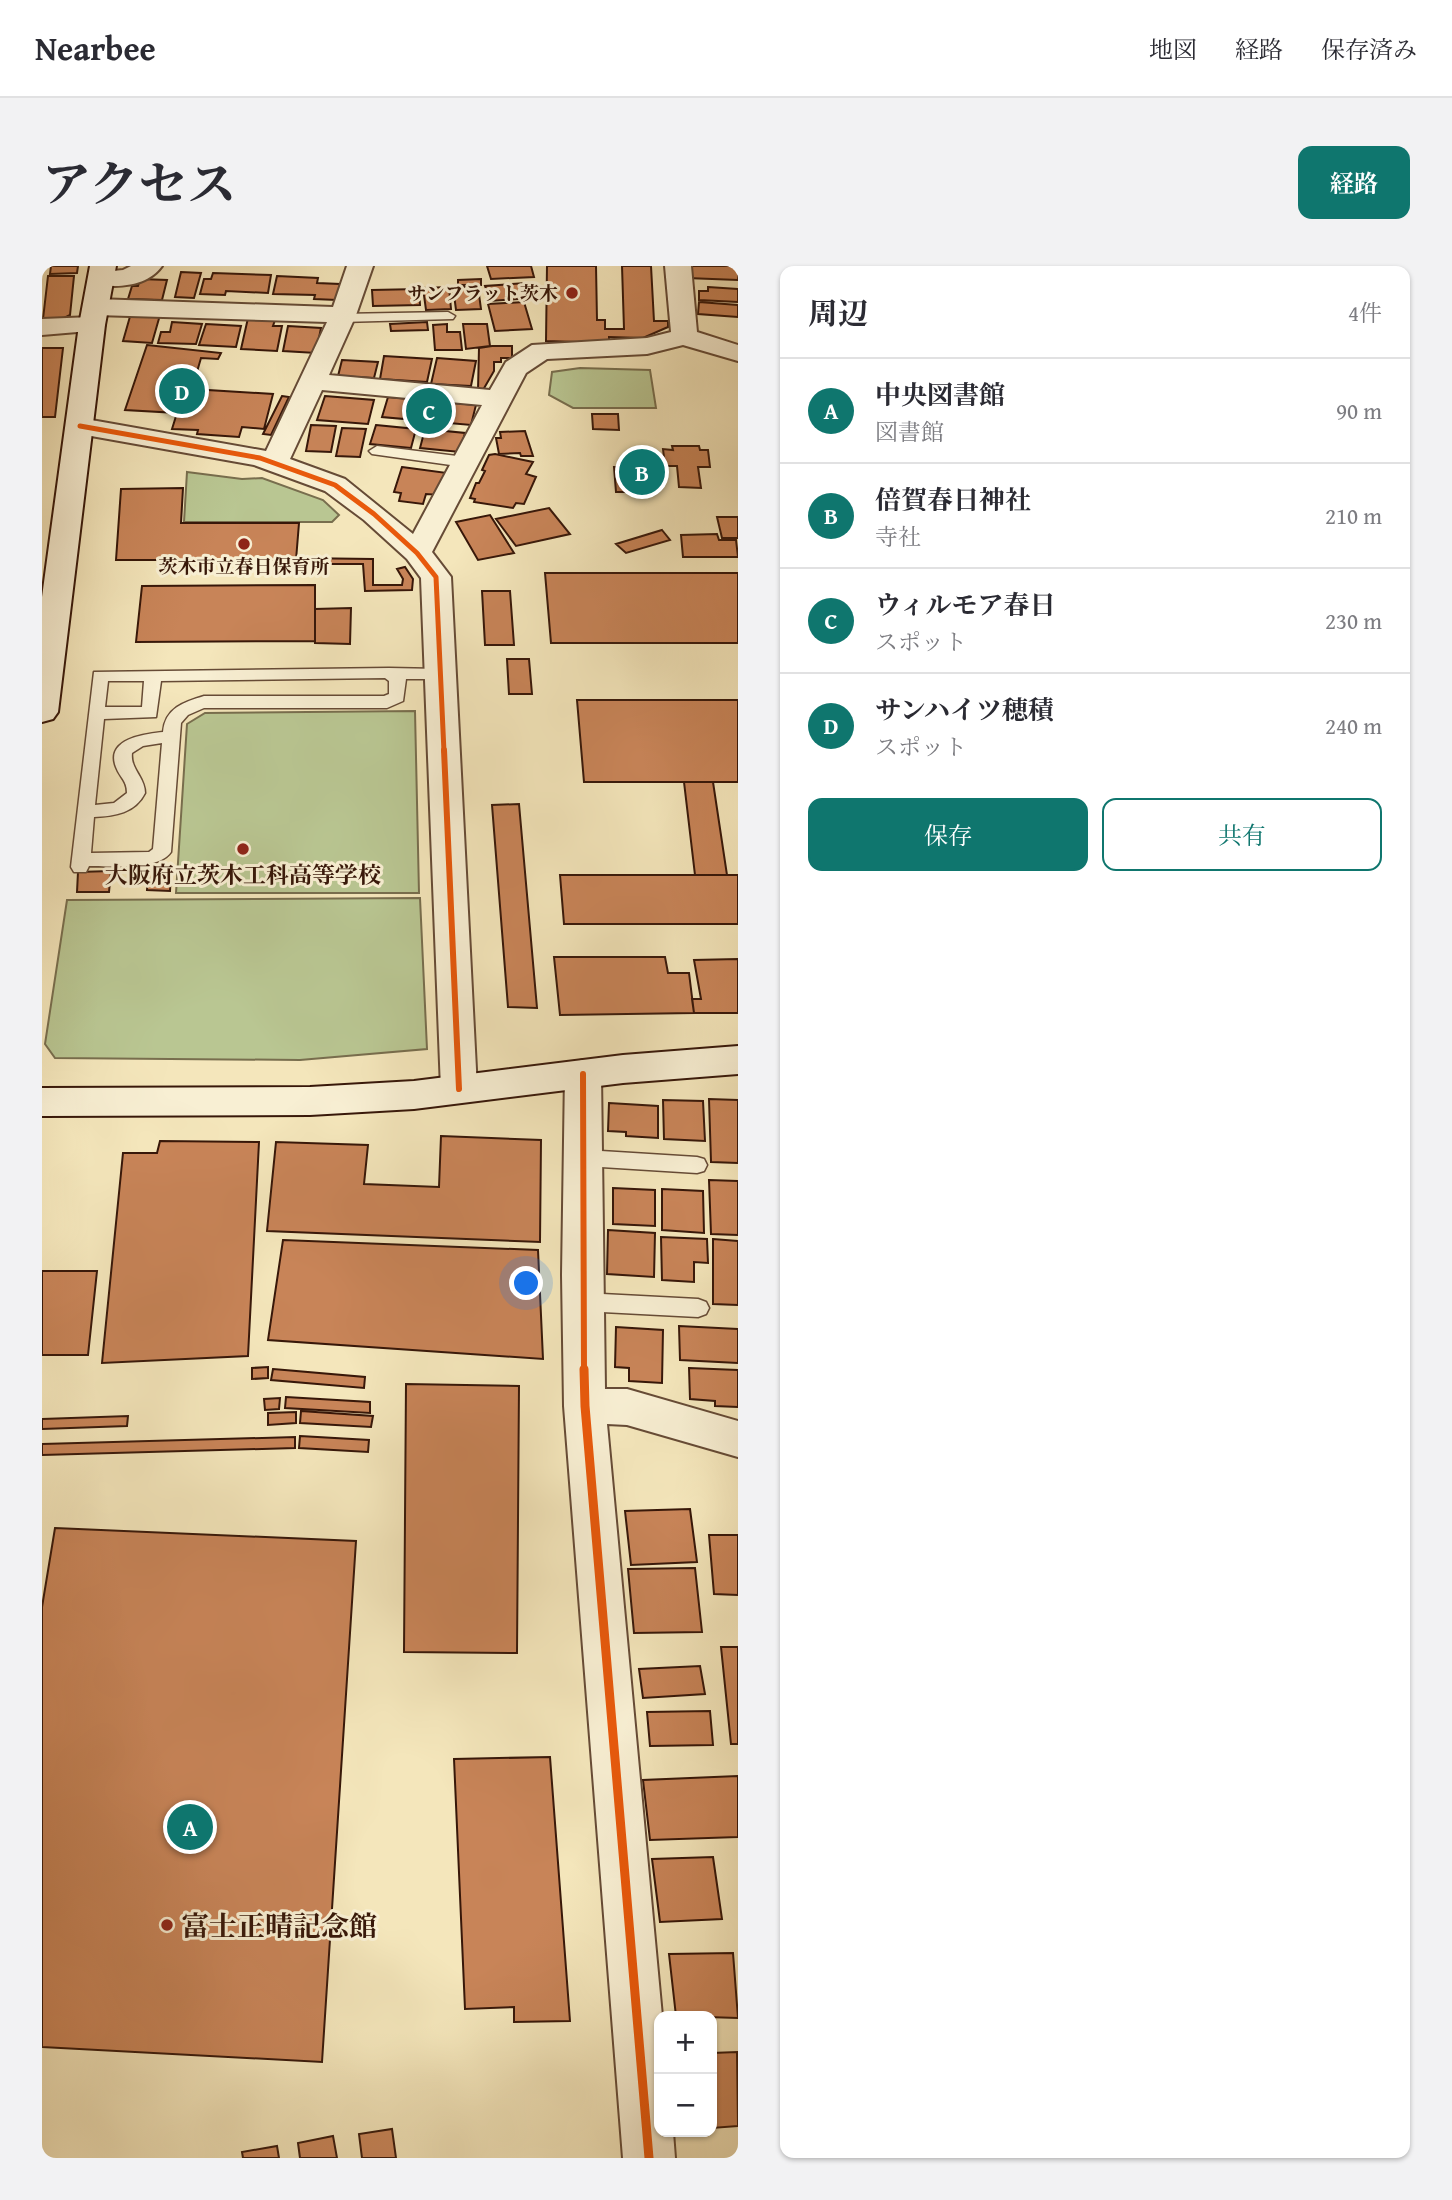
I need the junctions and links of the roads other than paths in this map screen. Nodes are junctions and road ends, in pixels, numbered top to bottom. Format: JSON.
{"nodes":[{"id":1,"x":149,"y":266,"type":"edge"},
{"id":2,"x":360,"y":266,"type":"edge"},
{"id":3,"x":678,"y":266,"type":"edge"},
{"id":4,"x":102,"y":272,"type":"edge"},
{"id":5,"x":94,"y":316,"type":"junction"},
{"id":6,"x":448,"y":316,"type":"dead end"},
{"id":7,"x":342,"y":317,"type":"junction"},
{"id":8,"x":42,"y":327,"type":"edge"},
{"id":9,"x":684,"y":337,"type":"junction"},
{"id":10,"x":738,"y":353,"type":"edge"},
{"id":11,"x":312,"y":381,"type":"junction"},
{"id":12,"x":498,"y":399,"type":"junction"},
{"id":13,"x":80,"y":426,"type":"junction"},
{"id":14,"x":377,"y":451,"type":"dead end"},
{"id":15,"x":275,"y":461,"type":"junction"},
{"id":16,"x":465,"y":462,"type":"junction"},
{"id":17,"x":417,"y":553,"type":"junction"},
{"id":18,"x":47,"y":635,"type":"edge"},
{"id":19,"x":389,"y":673,"type":"junction"},
{"id":20,"x":439,"y":674,"type":"junction"},
{"id":21,"x":204,"y":675,"type":"junction"},
{"id":22,"x":153,"y":676,"type":"junction"},
{"id":23,"x":204,"y":702,"type":"junction"},
{"id":24,"x":42,"y":712,"type":"edge"},
{"id":25,"x":97,"y":713,"type":"junction"},
{"id":26,"x":170,"y":737,"type":"junction"},
{"id":27,"x":86,"y":811,"type":"junction"},
{"id":28,"x":738,"y":1060,"type":"edge"},
{"id":29,"x":583,"y":1074,"type":"junction"},
{"id":30,"x":458,"y":1089,"type":"junction"},
{"id":31,"x":42,"y":1102,"type":"edge"},
{"id":32,"x":585,"y":1158,"type":"junction"},
{"id":33,"x":697,"y":1165,"type":"dead end"},
{"id":34,"x":583,"y":1302,"type":"junction"},
{"id":35,"x":698,"y":1308,"type":"dead end"},
{"id":36,"x":585,"y":1406,"type":"junction"},
{"id":37,"x":738,"y":1439,"type":"edge"},
{"id":38,"x":649,"y":2158,"type":"edge"}],
"edges":[{"from":1,"to":4,"type":"street"},
{"from":2,"to":7,"type":"street"},
{"from":3,"to":9,"type":"street"},
{"from":4,"to":5,"type":"street"},
{"from":5,"to":7,"type":"street"},
{"from":5,"to":8,"type":"street"},
{"from":5,"to":13,"type":"street"},
{"from":6,"to":7,"type":"lane"},
{"from":7,"to":11,"type":"street"},
{"from":9,"to":10,"type":"street"},
{"from":9,"to":12,"type":"street"},
{"from":11,"to":12,"type":"street"},
{"from":11,"to":15,"type":"street"},
{"from":12,"to":16,"type":"street"},
{"from":13,"to":15,"type":"street"},
{"from":13,"to":18,"type":"street"},
{"from":14,"to":16,"type":"lane"},
{"from":15,"to":17,"type":"street"},
{"from":16,"to":17,"type":"street"},
{"from":17,"to":20,"type":"street"},
{"from":18,"to":24,"type":"street"},
{"from":19,"to":20,"type":"lane"},
{"from":19,"to":21,"type":"lane"},
{"from":19,"to":23,"type":"lane"},
{"from":20,"to":30,"type":"street"},
{"from":21,"to":22,"type":"lane"},
{"from":21,"to":23,"type":"lane"},
{"from":22,"to":25,"type":"lane"},
{"from":22,"to":25,"type":"lane"},
{"from":23,"to":26,"type":"lane"},
{"from":25,"to":27,"type":"lane"},
{"from":26,"to":27,"type":"lane"},
{"from":26,"to":27,"type":"lane"},
{"from":28,"to":29,"type":"street"},
{"from":29,"to":30,"type":"street"},
{"from":29,"to":32,"type":"street"},
{"from":30,"to":31,"type":"street"},
{"from":32,"to":33,"type":"lane"},
{"from":32,"to":34,"type":"street"},
{"from":34,"to":35,"type":"lane"},
{"from":34,"to":36,"type":"street"},
{"from":36,"to":37,"type":"street"},
{"from":36,"to":38,"type":"street"}]}
